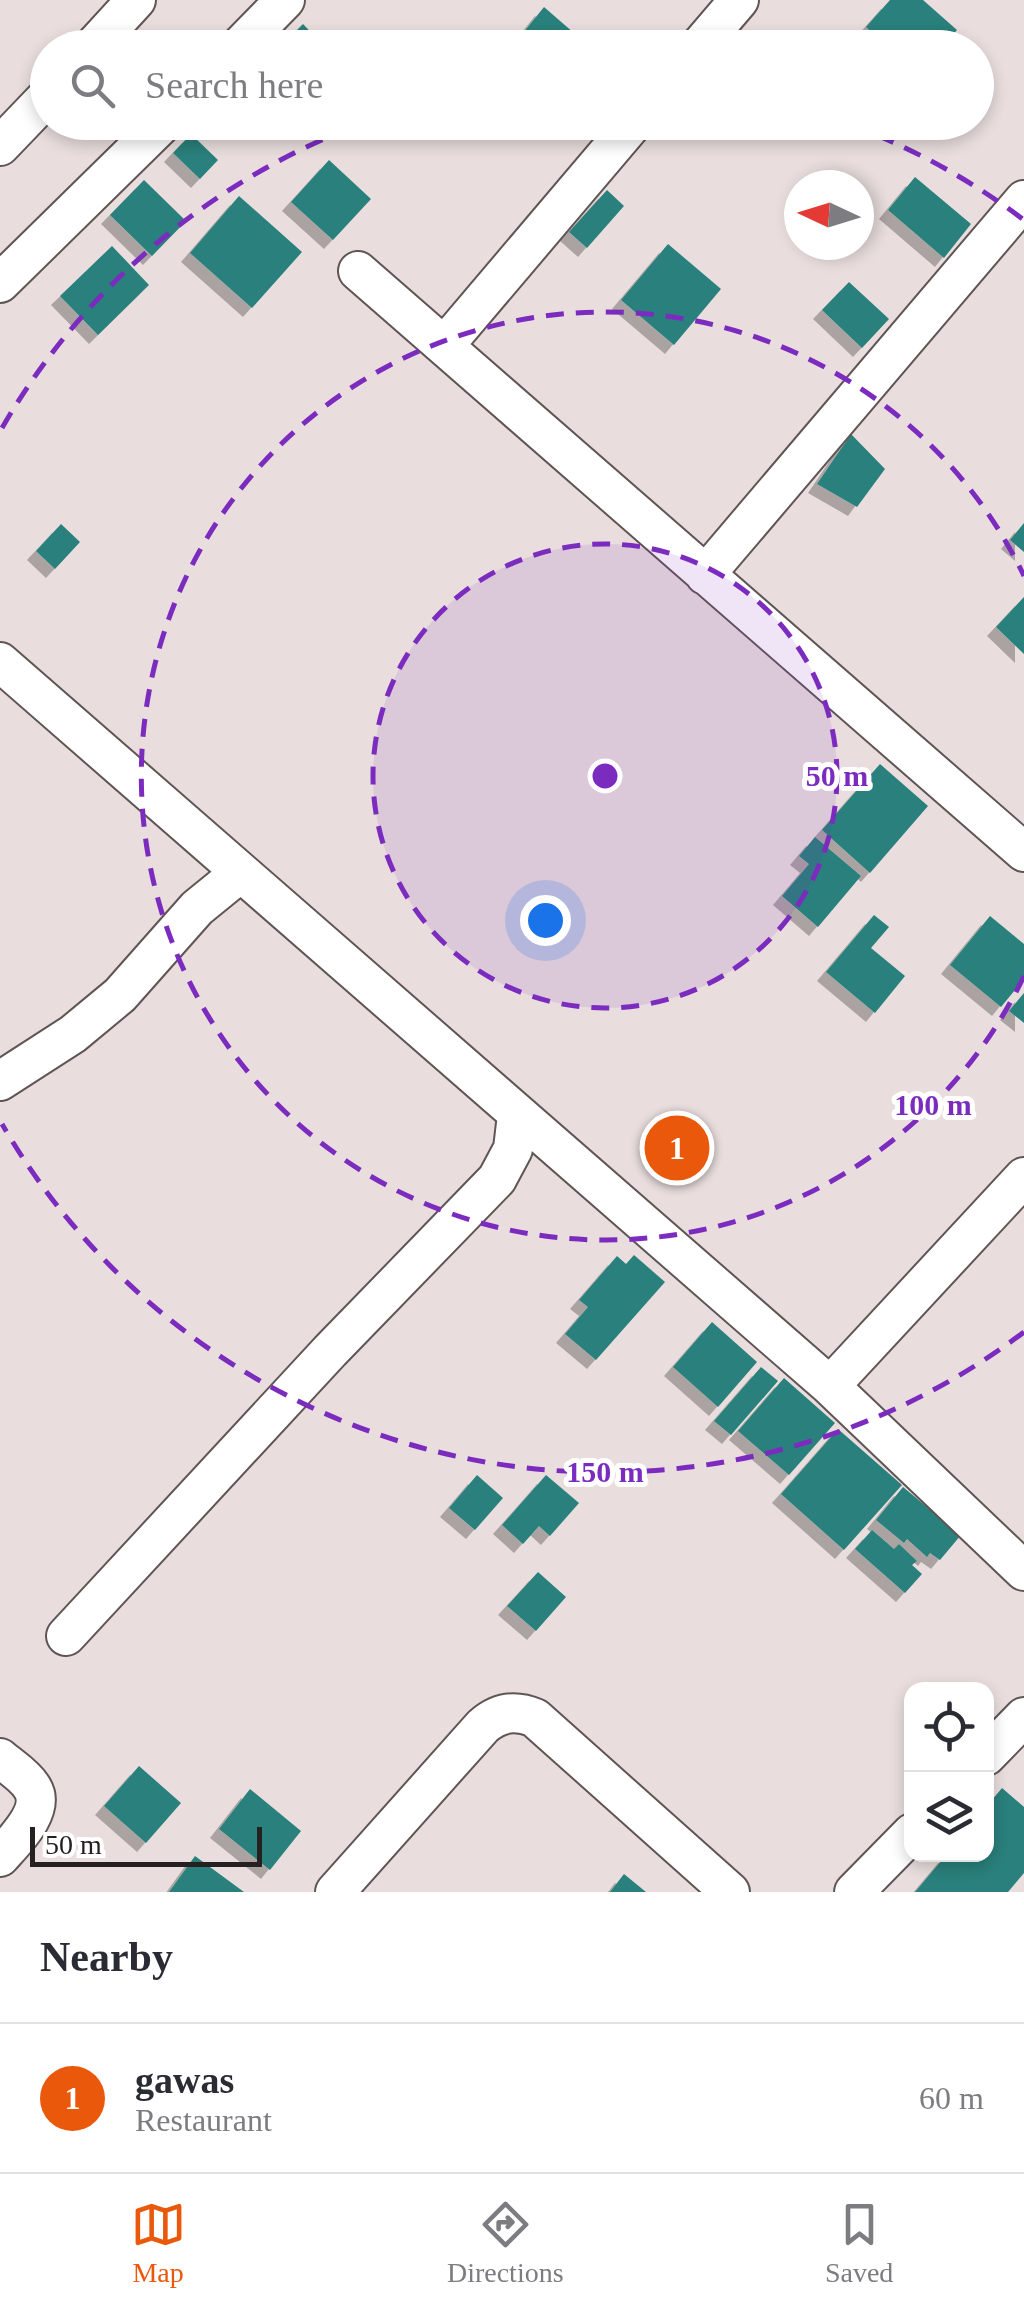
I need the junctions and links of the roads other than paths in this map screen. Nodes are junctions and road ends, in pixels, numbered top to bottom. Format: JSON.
{"nodes":[{"id":1,"x":136,"y":0,"type":"edge"},
{"id":2,"x":286,"y":0,"type":"edge"},
{"id":3,"x":739,"y":0,"type":"edge"},
{"id":4,"x":108,"y":30,"type":"edge"},
{"id":5,"x":256,"y":30,"type":"edge"},
{"id":6,"x":713,"y":30,"type":"edge"},
{"id":7,"x":30,"y":115,"type":"edge"},
{"id":8,"x":146,"y":140,"type":"edge"},
{"id":9,"x":619,"y":140,"type":"edge"},
{"id":10,"x":0,"y":146,"type":"edge"},
{"id":11,"x":1024,"y":200,"type":"edge"},
{"id":12,"x":358,"y":271,"type":"dead end"},
{"id":13,"x":0,"y":284,"type":"edge"},
{"id":14,"x":444,"y":346,"type":"junction"},
{"id":15,"x":705,"y":574,"type":"junction"},
{"id":16,"x":0,"y":662,"type":"edge"},
{"id":17,"x":1024,"y":852,"type":"edge"},
{"id":18,"x":240,"y":873,"type":"junction"},
{"id":19,"x":0,"y":1081,"type":"edge"},
{"id":20,"x":517,"y":1115,"type":"junction"},
{"id":21,"x":1024,"y":1177,"type":"edge"},
{"id":22,"x":830,"y":1386,"type":"junction"},
{"id":23,"x":1024,"y":1571,"type":"edge"},
{"id":24,"x":66,"y":1636,"type":"dead end"},
{"id":25,"x":1024,"y":1718,"type":"edge"},
{"id":26,"x":994,"y":1748,"type":"edge"},
{"id":27,"x":0,"y":1758,"type":"edge"},
{"id":28,"x":904,"y":1841,"type":"edge"},
{"id":29,"x":0,"y":1858,"type":"edge"},
{"id":30,"x":335,"y":1892,"type":"edge"},
{"id":31,"x":730,"y":1892,"type":"edge"},
{"id":32,"x":854,"y":1892,"type":"edge"}],
"edges":[{"from":1,"to":4,"type":"street"},
{"from":2,"to":5,"type":"street"},
{"from":3,"to":6,"type":"street"},
{"from":7,"to":10,"type":"street"},
{"from":8,"to":13,"type":"street"},
{"from":9,"to":14,"type":"street"},
{"from":11,"to":15,"type":"street"},
{"from":12,"to":14,"type":"street"},
{"from":14,"to":15,"type":"street"},
{"from":15,"to":17,"type":"street"},
{"from":16,"to":18,"type":"street"},
{"from":18,"to":19,"type":"street"},
{"from":18,"to":20,"type":"street"},
{"from":20,"to":22,"type":"street"},
{"from":20,"to":24,"type":"street"},
{"from":21,"to":22,"type":"street"},
{"from":22,"to":23,"type":"street"},
{"from":25,"to":26,"type":"street"},
{"from":27,"to":29,"type":"street"},
{"from":28,"to":32,"type":"street"},
{"from":30,"to":31,"type":"street"}]}
